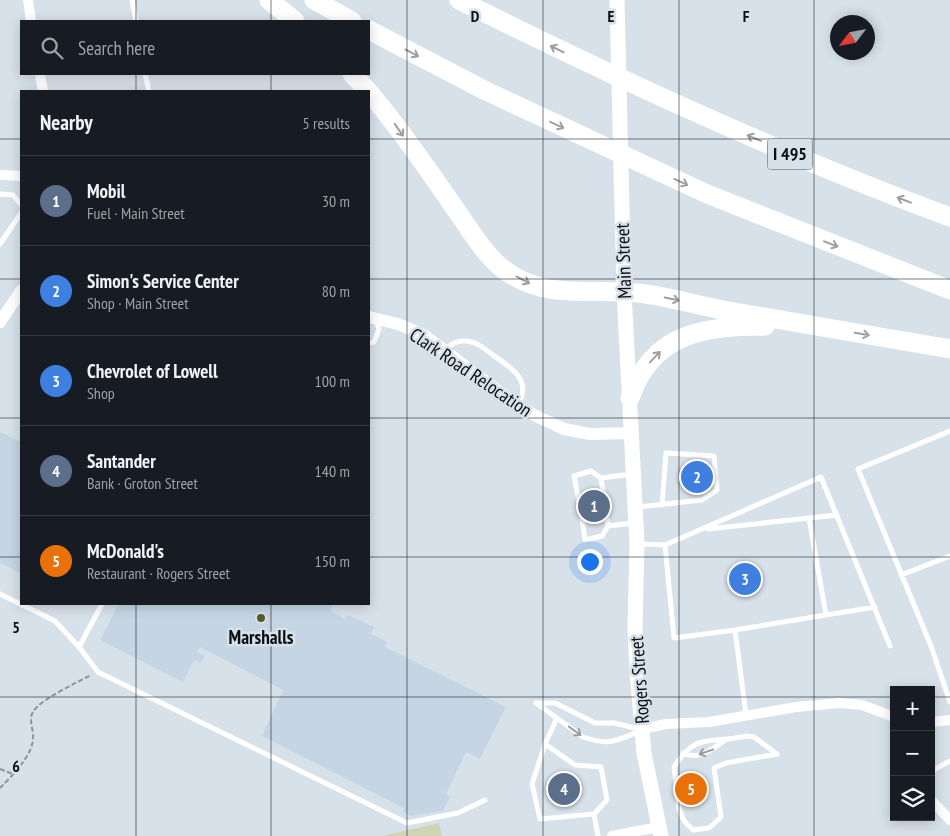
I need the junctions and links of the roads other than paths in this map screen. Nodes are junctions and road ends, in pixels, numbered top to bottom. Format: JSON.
{"nodes":[{"id":1,"x":28,"y":0,"type":"edge"},
{"id":2,"x":132,"y":0,"type":"edge"},
{"id":3,"x":269,"y":0,"type":"edge"},
{"id":4,"x":314,"y":0,"type":"edge"},
{"id":5,"x":459,"y":0,"type":"edge"},
{"id":6,"x":617,"y":0,"type":"edge"},
{"id":7,"x":31,"y":20,"type":"edge"},
{"id":8,"x":136,"y":20,"type":"edge"},
{"id":9,"x":294,"y":20,"type":"edge"},
{"id":10,"x":350,"y":20,"type":"edge"},
{"id":11,"x":370,"y":31,"type":"edge"},
{"id":12,"x":40,"y":75,"type":"edge"},
{"id":13,"x":145,"y":75,"type":"edge"},
{"id":14,"x":353,"y":75,"type":"edge"},
{"id":15,"x":43,"y":90,"type":"edge"},
{"id":16,"x":149,"y":90,"type":"edge"},
{"id":17,"x":366,"y":90,"type":"edge"},
{"id":18,"x":370,"y":94,"type":"edge"},
{"id":19,"x":0,"y":175,"type":"edge"},
{"id":20,"x":20,"y":176,"type":"edge"},
{"id":21,"x":0,"y":194,"type":"edge"},
{"id":22,"x":20,"y":204,"type":"edge"},
{"id":23,"x":20,"y":214,"type":"edge"},
{"id":24,"x":950,"y":217,"type":"edge"},
{"id":25,"x":0,"y":244,"type":"edge"},
{"id":26,"x":950,"y":290,"type":"edge"},
{"id":27,"x":20,"y":292,"type":"edge"},
{"id":28,"x":624,"y":292,"type":"junction"},
{"id":29,"x":371,"y":319,"type":"edge"},
{"id":30,"x":0,"y":322,"type":"edge"},
{"id":31,"x":814,"y":326,"type":"junction"},
{"id":32,"x":370,"y":343,"type":"edge"},
{"id":33,"x":950,"y":349,"type":"edge"},
{"id":34,"x":444,"y":350,"type":"junction"},
{"id":35,"x":630,"y":398,"type":"junction"},
{"id":36,"x":517,"y":405,"type":"junction"},
{"id":37,"x":950,"y":431,"type":"edge"},
{"id":38,"x":631,"y":434,"type":"junction"},
{"id":39,"x":633,"y":474,"type":"junction"},
{"id":40,"x":601,"y":478,"type":"junction"},
{"id":41,"x":579,"y":502,"type":"dead end"},
{"id":42,"x":662,"y":505,"type":"junction"},
{"id":43,"x":635,"y":507,"type":"junction"},
{"id":44,"x":581,"y":512,"type":"dead end"},
{"id":45,"x":837,"y":515,"type":"junction"},
{"id":46,"x":809,"y":518,"type":"junction"},
{"id":47,"x":636,"y":522,"type":"junction"},
{"id":48,"x":608,"y":526,"type":"junction"},
{"id":49,"x":702,"y":529,"type":"junction"},
{"id":50,"x":637,"y":544,"type":"junction"},
{"id":51,"x":665,"y":545,"type":"junction"},
{"id":52,"x":950,"y":556,"type":"edge"},
{"id":53,"x":902,"y":575,"type":"junction"},
{"id":54,"x":0,"y":594,"type":"edge"},
{"id":55,"x":20,"y":603,"type":"edge"},
{"id":56,"x":23,"y":605,"type":"edge"},
{"id":57,"x":101,"y":605,"type":"edge"},
{"id":58,"x":875,"y":607,"type":"junction"},
{"id":59,"x":826,"y":615,"type":"junction"},
{"id":60,"x":735,"y":630,"type":"junction"},
{"id":61,"x":79,"y":646,"type":"junction"},
{"id":62,"x":890,"y":646,"type":"dead end"},
{"id":63,"x":950,"y":702,"type":"edge"},
{"id":64,"x":746,"y":715,"type":"junction"},
{"id":65,"x":890,"y":716,"type":"edge"},
{"id":66,"x":557,"y":718,"type":"junction"},
{"id":67,"x":950,"y":720,"type":"edge"},
{"id":68,"x":935,"y":722,"type":"edge"},
{"id":69,"x":642,"y":729,"type":"junction"},
{"id":70,"x":725,"y":740,"type":"junction"},
{"id":71,"x":545,"y":744,"type":"junction"},
{"id":72,"x":683,"y":753,"type":"junction"},
{"id":73,"x":950,"y":761,"type":"edge"},
{"id":74,"x":935,"y":769,"type":"edge"},
{"id":75,"x":485,"y":800,"type":"dead end"},
{"id":76,"x":935,"y":804,"type":"edge"},
{"id":77,"x":594,"y":814,"type":"junction"},
{"id":78,"x":950,"y":820,"type":"edge"},
{"id":79,"x":660,"y":831,"type":"edge"},
{"id":80,"x":598,"y":836,"type":"edge"},
{"id":81,"x":612,"y":836,"type":"edge"}],
"edges":[{"from":1,"to":7,"type":"street"},
{"from":2,"to":8,"type":"lane"},
{"from":3,"to":9,"type":"highway"},
{"from":4,"to":10,"type":"highway"},
{"from":24,"to":5,"type":"highway","number":"I 495","one_way":true},
{"from":6,"to":28,"type":"main road","name":"Main Street"},
{"from":11,"to":26,"type":"highway","one_way":true},
{"from":12,"to":15,"type":"street"},
{"from":13,"to":16,"type":"lane"},
{"from":14,"to":17,"type":"highway"},
{"from":18,"to":28,"type":"highway","one_way":true},
{"from":19,"to":20,"type":"street"},
{"from":21,"to":22,"type":"lane"},
{"from":23,"to":25,"type":"lane"},
{"from":27,"to":30,"type":"street"},
{"from":28,"to":31,"type":"highway","one_way":true},
{"from":28,"to":35,"type":"main road","name":"Main Street"},
{"from":29,"to":32,"type":"lane"},
{"from":29,"to":34,"type":"street","name":"Clark Road Relocation"},
{"from":31,"to":33,"type":"highway","one_way":true},
{"from":35,"to":31,"type":"highway","one_way":true},
{"from":34,"to":36,"type":"street","name":"Clark Road Relocation"},
{"from":34,"to":36,"type":"lane"},
{"from":35,"to":38,"type":"main road","name":"Main Street"},
{"from":36,"to":38,"type":"street","name":"Clark Road Relocation"},
{"from":37,"to":53,"type":"lane"},
{"from":38,"to":39,"type":"main road","name":"Main Street"},
{"from":39,"to":40,"type":"lane"},
{"from":39,"to":43,"type":"main road","name":"Main Street"},
{"from":40,"to":41,"type":"lane"},
{"from":40,"to":48,"type":"lane"},
{"from":42,"to":42,"type":"lane"},
{"from":42,"to":43,"type":"lane"},
{"from":43,"to":47,"type":"main road","name":"Main Street"},
{"from":44,"to":48,"type":"lane"},
{"from":45,"to":46,"type":"lane"},
{"from":45,"to":49,"type":"lane"},
{"from":45,"to":58,"type":"lane"},
{"from":46,"to":49,"type":"lane"},
{"from":46,"to":59,"type":"lane"},
{"from":47,"to":48,"type":"lane"},
{"from":47,"to":50,"type":"main road","name":"Rogers Street"},
{"from":49,"to":51,"type":"lane"},
{"from":50,"to":51,"type":"lane"},
{"from":50,"to":69,"type":"main road","name":"Rogers Street"},
{"from":51,"to":60,"type":"lane"},
{"from":52,"to":53,"type":"lane"},
{"from":53,"to":63,"type":"lane"},
{"from":54,"to":55,"type":"lane"},
{"from":56,"to":61,"type":"lane"},
{"from":57,"to":61,"type":"lane"},
{"from":58,"to":59,"type":"lane"},
{"from":58,"to":62,"type":"lane"},
{"from":59,"to":60,"type":"lane"},
{"from":60,"to":64,"type":"lane"},
{"from":61,"to":75,"type":"lane"},
{"from":64,"to":65,"type":"street"},
{"from":64,"to":69,"type":"street"},
{"from":66,"to":69,"type":"lane","one_way":true},
{"from":66,"to":69,"type":"lane"},
{"from":66,"to":71,"type":"lane"},
{"from":67,"to":68,"type":"street"},
{"from":69,"to":79,"type":"main road","name":"Rogers Street"},
{"from":70,"to":72,"type":"lane"},
{"from":70,"to":72,"type":"lane","one_way":true},
{"from":70,"to":72,"type":"lane"},
{"from":71,"to":77,"type":"lane"},
{"from":71,"to":77,"type":"lane"},
{"from":73,"to":74,"type":"lane"},
{"from":76,"to":78,"type":"street"},
{"from":77,"to":80,"type":"lane"},
{"from":79,"to":81,"type":"street"}]}
